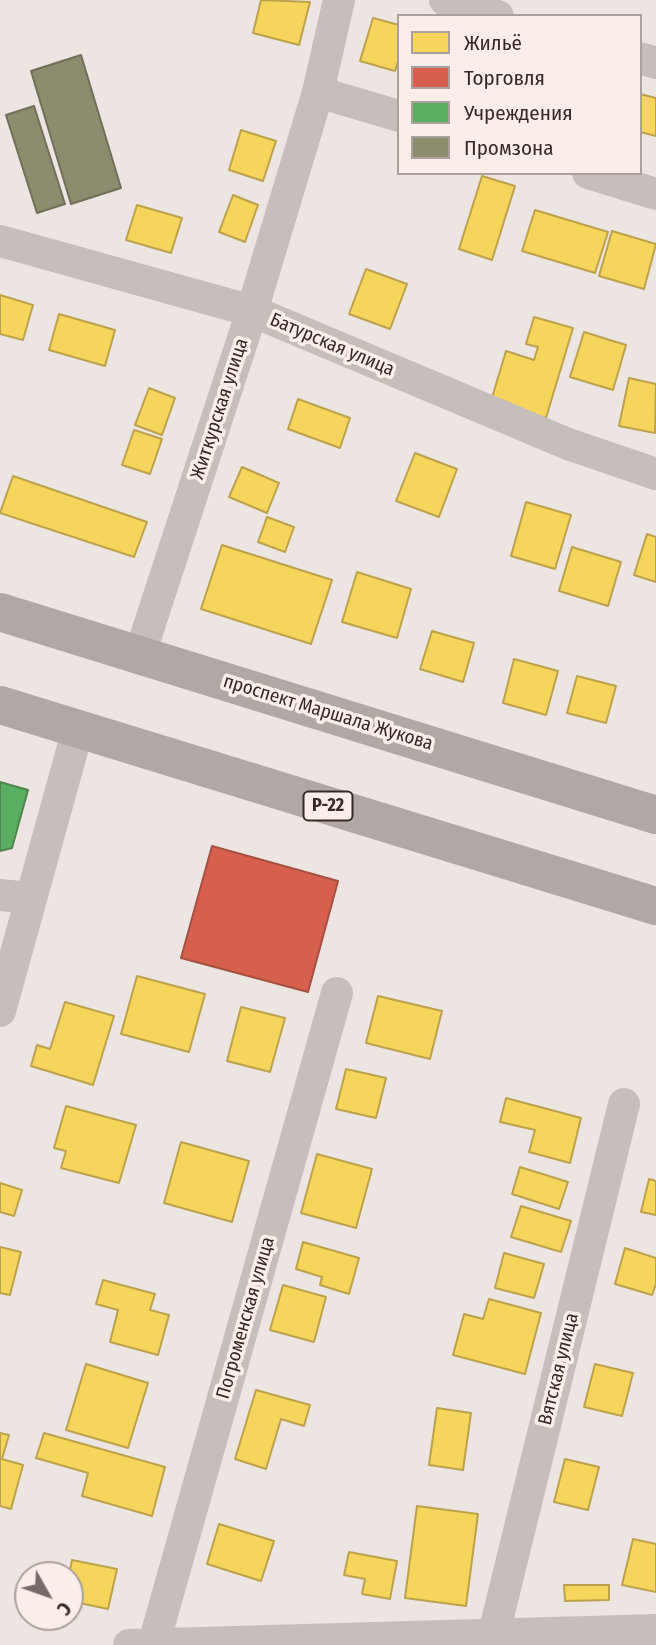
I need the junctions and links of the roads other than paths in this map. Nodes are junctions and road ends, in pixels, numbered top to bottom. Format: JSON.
{"nodes":[{"id":1,"x":339,"y":0,"type":"edge"},
{"id":2,"x":445,"y":0,"type":"edge"},
{"id":3,"x":491,"y":14,"type":"edge"},
{"id":4,"x":318,"y":92,"type":"junction"},
{"id":5,"x":397,"y":115,"type":"edge"},
{"id":6,"x":594,"y":175,"type":"edge"},
{"id":7,"x":656,"y":194,"type":"edge"},
{"id":8,"x":0,"y":241,"type":"edge"},
{"id":9,"x":252,"y":311,"type":"junction"},
{"id":10,"x":656,"y":474,"type":"edge"},
{"id":11,"x":0,"y":612,"type":"edge"},
{"id":12,"x":140,"y":654,"type":"junction"},
{"id":13,"x":0,"y":705,"type":"edge"},
{"id":14,"x":78,"y":729,"type":"junction"},
{"id":15,"x":656,"y":815,"type":"edge"},
{"id":16,"x":0,"y":895,"type":"edge"},
{"id":17,"x":32,"y":898,"type":"junction"},
{"id":18,"x":656,"y":906,"type":"edge"},
{"id":19,"x":337,"y":993,"type":"dead end"},
{"id":20,"x":0,"y":1011,"type":"edge"},
{"id":21,"x":624,"y":1104,"type":"dead end"},
{"id":22,"x":656,"y":1630,"type":"edge"},
{"id":23,"x":494,"y":1633,"type":"junction"},
{"id":24,"x":142,"y":1644,"type":"edge"}],
"edges":[{"from":1,"to":4,"type":"street","name":"Житкурская улица"},
{"from":2,"to":3,"type":"street"},
{"from":4,"to":5,"type":"street"},
{"from":4,"to":9,"type":"street","name":"Житкурская улица"},
{"from":6,"to":7,"type":"street"},
{"from":8,"to":9,"type":"street","name":"Батурская улица"},
{"from":9,"to":10,"type":"street","name":"Батурская улица"},
{"from":9,"to":12,"type":"street","name":"Житкурская улица"},
{"from":11,"to":12,"type":"highway","name":"проспект Маршала Жукова"},
{"from":12,"to":15,"type":"highway","name":"проспект Маршала Жукова"},
{"from":13,"to":14,"type":"highway","number":"Р-22"},
{"from":14,"to":17,"type":"street"},
{"from":14,"to":18,"type":"highway","number":"Р-22"},
{"from":16,"to":17,"type":"street"},
{"from":17,"to":20,"type":"street"},
{"from":19,"to":24,"type":"street","name":"Погроменская улица"},
{"from":21,"to":23,"type":"street","name":"Вятская улица"},
{"from":22,"to":23,"type":"street"},
{"from":23,"to":24,"type":"street"}]}
